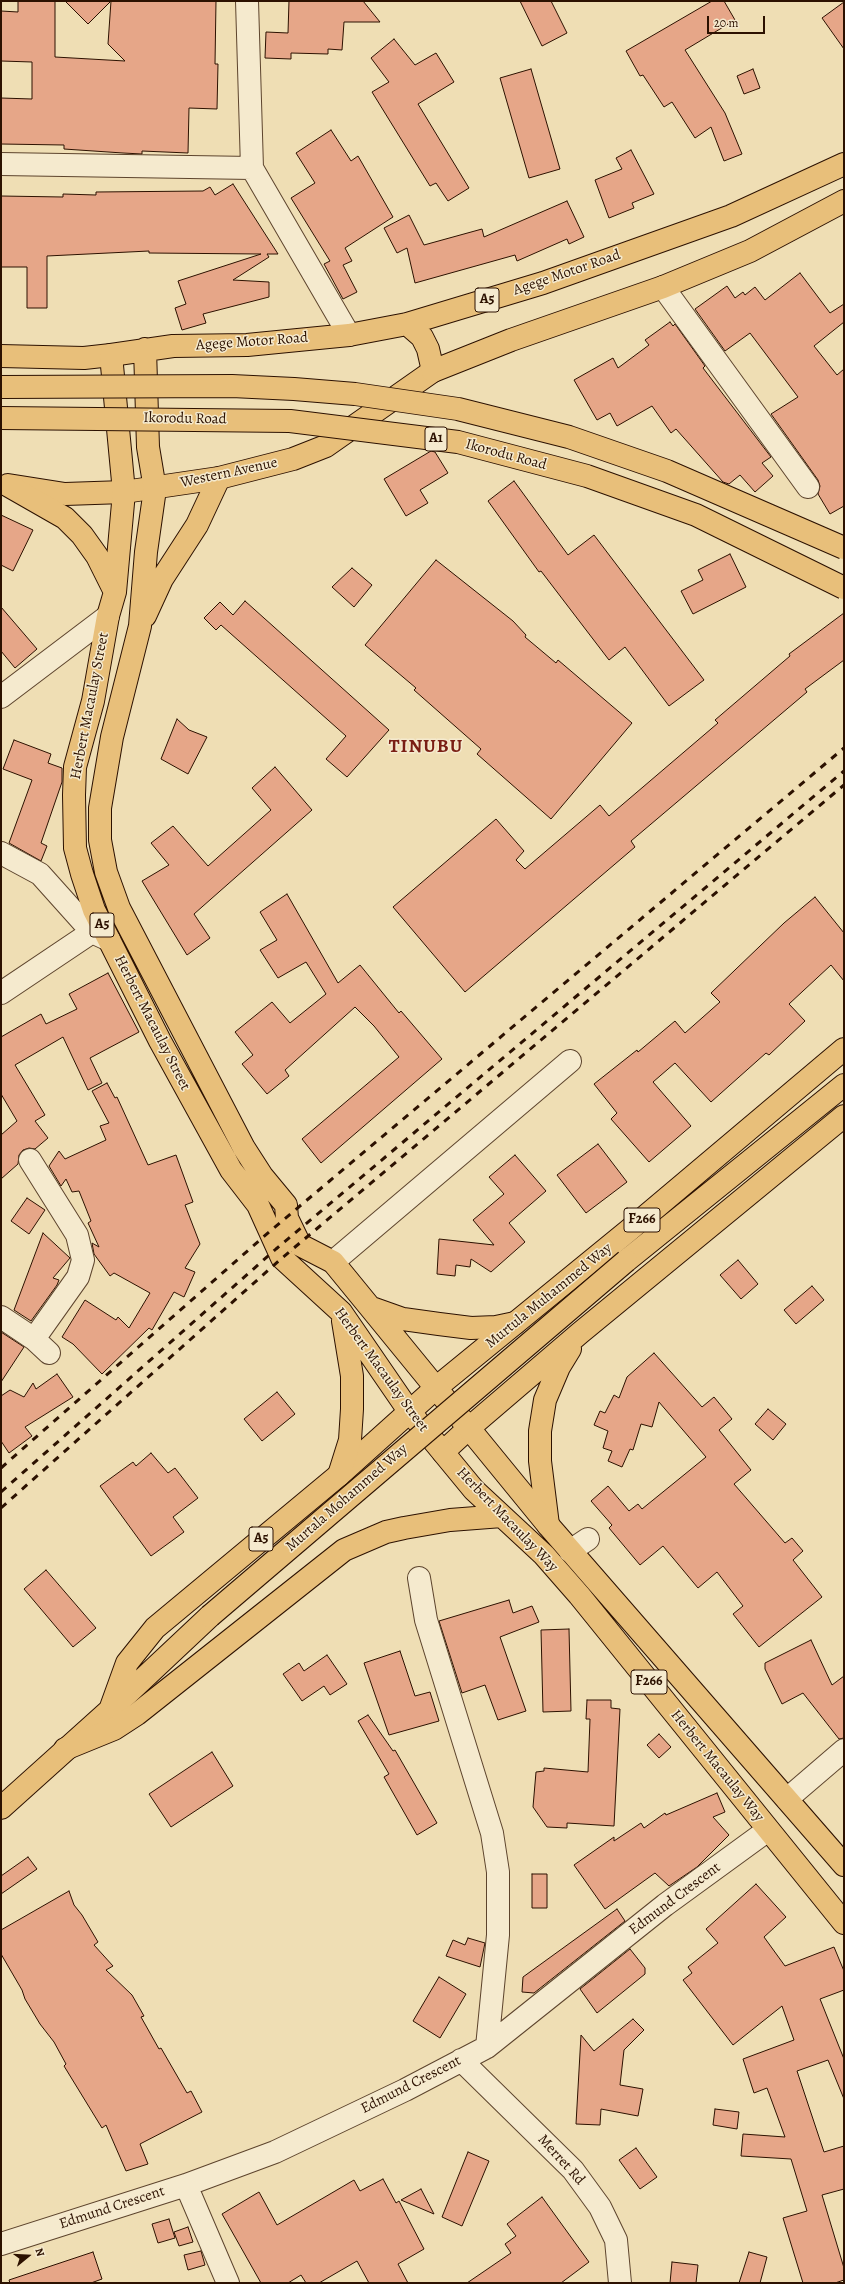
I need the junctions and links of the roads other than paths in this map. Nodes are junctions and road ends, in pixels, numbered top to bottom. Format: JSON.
{"nodes":[{"id":1,"x":247,"y":1,"type":"edge"},
{"id":2,"x":1,"y":164,"type":"edge"},
{"id":3,"x":844,"y":164,"type":"edge"},
{"id":4,"x":252,"y":168,"type":"junction"},
{"id":5,"x":844,"y":201,"type":"edge"},
{"id":6,"x":663,"y":286,"type":"junction"},
{"id":7,"x":407,"y":324,"type":"junction"},
{"id":8,"x":349,"y":335,"type":"junction"},
{"id":9,"x":145,"y":349,"type":"junction"},
{"id":10,"x":111,"y":355,"type":"junction"},
{"id":11,"x":1,"y":356,"type":"edge"},
{"id":12,"x":433,"y":371,"type":"junction"},
{"id":13,"x":1,"y":387,"type":"edge"},
{"id":14,"x":1,"y":418,"type":"edge"},
{"id":15,"x":219,"y":478,"type":"junction"},
{"id":16,"x":5,"y":484,"type":"edge"},
{"id":17,"x":808,"y":487,"type":"dead end"},
{"id":18,"x":155,"y":488,"type":"junction"},
{"id":19,"x":124,"y":492,"type":"junction"},
{"id":20,"x":844,"y":548,"type":"edge"},
{"id":21,"x":844,"y":588,"type":"edge"},
{"id":22,"x":115,"y":592,"type":"junction"},
{"id":23,"x":108,"y":616,"type":"junction"},
{"id":24,"x":140,"y":626,"type":"junction"},
{"id":25,"x":1,"y":697,"type":"edge"},
{"id":26,"x":1,"y":853,"type":"edge"},
{"id":27,"x":101,"y":936,"type":"junction"},
{"id":28,"x":1,"y":993,"type":"edge"},
{"id":29,"x":844,"y":1049,"type":"edge"},
{"id":30,"x":570,"y":1061,"type":"dead end"},
{"id":31,"x":844,"y":1085,"type":"edge"},
{"id":32,"x":844,"y":1116,"type":"edge"},
{"id":33,"x":30,"y":1160,"type":"dead end"},
{"id":34,"x":626,"y":1260,"type":"joint"},
{"id":35,"x":333,"y":1262,"type":"junction"},
{"id":36,"x":370,"y":1307,"type":"junction"},
{"id":37,"x":341,"y":1312,"type":"junction"},
{"id":38,"x":1,"y":1317,"type":"edge"},
{"id":39,"x":515,"y":1323,"type":"junction"},
{"id":40,"x":580,"y":1333,"type":"junction"},
{"id":41,"x":436,"y":1387,"type":"junction"},
{"id":42,"x":409,"y":1411,"type":"junction"},
{"id":43,"x":469,"y":1428,"type":"junction"},
{"id":44,"x":443,"y":1452,"type":"junction"},
{"id":45,"x":339,"y":1475,"type":"junction"},
{"id":46,"x":502,"y":1516,"type":"junction"},
{"id":47,"x":548,"y":1525,"type":"junction"},
{"id":48,"x":419,"y":1578,"type":"dead end"},
{"id":49,"x":110,"y":1710,"type":"junction"},
{"id":50,"x":65,"y":1749,"type":"junction"},
{"id":51,"x":844,"y":1750,"type":"edge"},
{"id":52,"x":786,"y":1799,"type":"junction"},
{"id":53,"x":1,"y":1808,"type":"edge"},
{"id":54,"x":768,"y":1830,"type":"junction"},
{"id":55,"x":844,"y":1865,"type":"edge"},
{"id":56,"x":844,"y":1923,"type":"edge"},
{"id":57,"x":487,"y":2047,"type":"junction"},
{"id":58,"x":461,"y":2060,"type":"junction"},
{"id":59,"x":186,"y":2185,"type":"junction"},
{"id":60,"x":1,"y":2244,"type":"edge"},
{"id":61,"x":228,"y":2283,"type":"edge"},
{"id":62,"x":620,"y":2283,"type":"edge"}],
"edges":[{"from":1,"to":4,"type":"street"},
{"from":2,"to":4,"type":"street"},
{"from":3,"to":7,"type":"main road","name":"Agege Motor Road","number":"A5"},
{"from":4,"to":8,"type":"street"},
{"from":5,"to":6,"type":"main road"},
{"from":6,"to":12,"type":"main road"},
{"from":6,"to":17,"type":"street"},
{"from":7,"to":8,"type":"main road","name":"Agege Motor Road","number":"A5"},
{"from":7,"to":12,"type":"main road"},
{"from":8,"to":9,"type":"main road","name":"Agege Motor Road","number":"A5"},
{"from":9,"to":10,"type":"main road","name":"Agege Motor Road","number":"A5"},
{"from":9,"to":18,"type":"main road","name":"Herbert Macaulay Street","number":"A5"},
{"from":10,"to":11,"type":"main road"},
{"from":10,"to":19,"type":"main road","name":"Herbert Macaulay Street","number":"A5"},
{"from":12,"to":15,"type":"main road","name":"Western Avenue"},
{"from":13,"to":20,"type":"main road","name":"Ikorodu Road","number":"A1","bridge":true},
{"from":14,"to":21,"type":"main road","name":"Ikorodu Road","number":"A1","bridge":true},
{"from":15,"to":18,"type":"main road","name":"Western Avenue"},
{"from":15,"to":24,"type":"main road"},
{"from":16,"to":19,"type":"main road","name":"Western Avenue"},
{"from":16,"to":22,"type":"main road"},
{"from":18,"to":19,"type":"main road","name":"Western Avenue"},
{"from":18,"to":24,"type":"main road","name":"Herbert Macaulay Street","number":"A5"},
{"from":19,"to":22,"type":"main road","name":"Herbert Macaulay Street","number":"A5"},
{"from":22,"to":23,"type":"main road","name":"Herbert Macaulay Street","number":"A5"},
{"from":23,"to":25,"type":"street"},
{"from":23,"to":27,"type":"main road","name":"Herbert Macaulay Street","number":"A5"},
{"from":24,"to":35,"type":"main road","name":"Herbert Macaulay Street","number":"A5"},
{"from":26,"to":27,"type":"street"},
{"from":27,"to":28,"type":"street"},
{"from":27,"to":37,"type":"main road","name":"Herbert Macaulay Street","number":"A5"},
{"from":29,"to":39,"type":"main road","name":"Murtula Muhammed Way","number":"F266"},
{"from":30,"to":35,"type":"street"},
{"from":31,"to":34,"type":"main road","name":"Murtula Muhammed Way"},
{"from":32,"to":40,"type":"main road"},
{"from":33,"to":38,"type":"street"},
{"from":34,"to":49,"type":"main road","name":"Murtala Mohammed Way","bridge":true},
{"from":35,"to":36,"type":"main road","name":"Herbert Macaulay Street","number":"A5"},
{"from":36,"to":39,"type":"main road"},
{"from":36,"to":41,"type":"main road","name":"Herbert Macaulay Street","number":"A5"},
{"from":37,"to":42,"type":"main road","name":"Herbert Macaulay Street","number":"A5"},
{"from":37,"to":45,"type":"main road"},
{"from":39,"to":41,"type":"main road","name":"Murtula Muhammed Way","number":"F266"},
{"from":40,"to":43,"type":"main road"},
{"from":40,"to":47,"type":"main road"},
{"from":41,"to":42,"type":"main road","number":"A5"},
{"from":41,"to":43,"type":"main road","name":"Herbert Macaulay Street","number":"A5"},
{"from":42,"to":44,"type":"main road","name":"Herbert Macaulay Street","number":"A5"},
{"from":42,"to":45,"type":"main road","number":"A5"},
{"from":43,"to":44,"type":"main road"},
{"from":43,"to":47,"type":"main road","name":"Herbert Macaulay Way","number":"F266"},
{"from":44,"to":46,"type":"main road","name":"Herbert Macaulay Way","number":"F266"},
{"from":45,"to":49,"type":"main road","number":"A5"},
{"from":46,"to":50,"type":"main road"},
{"from":46,"to":54,"type":"main road","name":"Herbert Macaulay Way","number":"F266"},
{"from":47,"to":52,"type":"main road","name":"Herbert Macaulay Way","number":"F266"},
{"from":48,"to":57,"type":"street"},
{"from":49,"to":50,"type":"main road","number":"A5"},
{"from":50,"to":53,"type":"main road","number":"A5"},
{"from":51,"to":52,"type":"street"},
{"from":52,"to":55,"type":"main road","name":"Herbert Macaulay Way","number":"F266"},
{"from":54,"to":56,"type":"main road","name":"Herbert Macaulay Way","number":"F266"},
{"from":54,"to":57,"type":"street","name":"Edmund Crescent"},
{"from":57,"to":58,"type":"street","name":"Edmund Crescent"},
{"from":58,"to":59,"type":"street","name":"Edmund Crescent"},
{"from":58,"to":62,"type":"street","name":"Merret Rd"},
{"from":59,"to":60,"type":"street","name":"Edmund Crescent"},
{"from":59,"to":61,"type":"street"}]}
